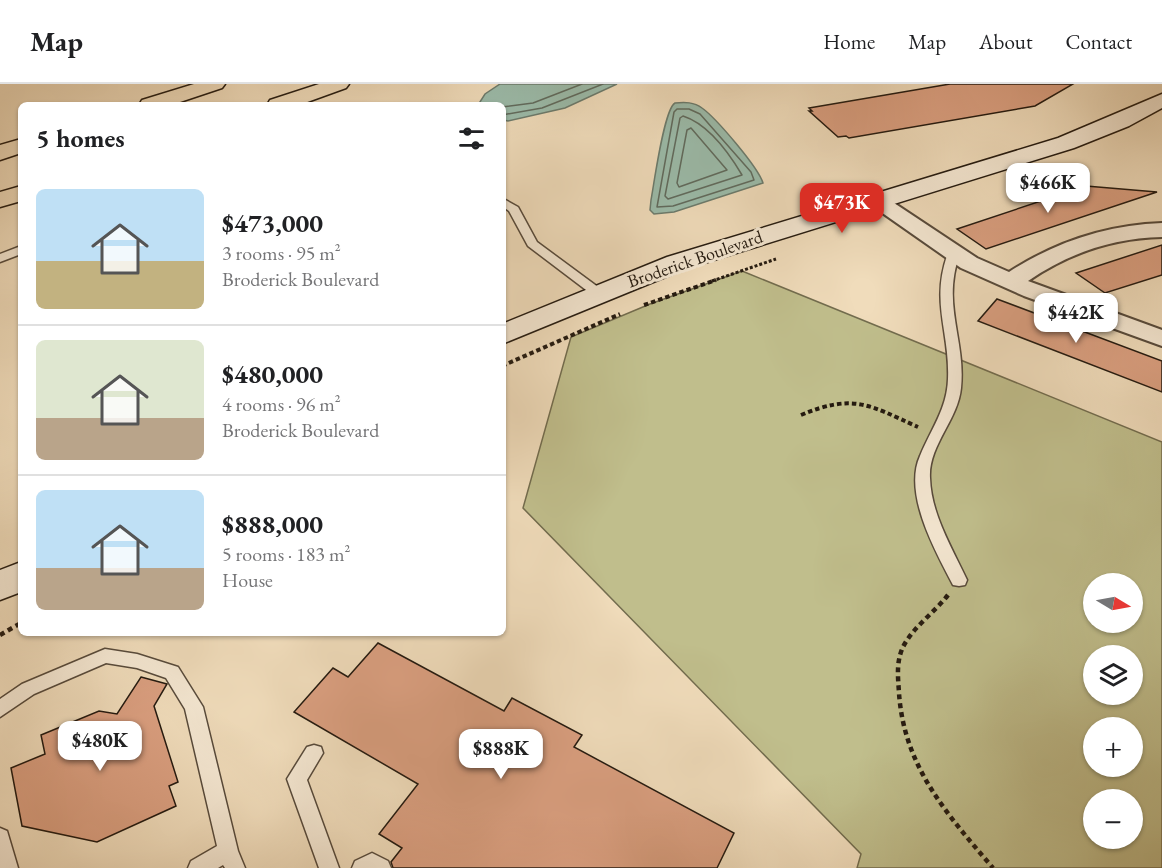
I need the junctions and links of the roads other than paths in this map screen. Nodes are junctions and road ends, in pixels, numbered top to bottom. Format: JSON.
{"nodes":[{"id":1,"x":215,"y":84,"type":"edge"},
{"id":2,"x":339,"y":84,"type":"edge"},
{"id":3,"x":1162,"y":100,"type":"edge"},
{"id":4,"x":159,"y":102,"type":"edge"},
{"id":5,"x":287,"y":102,"type":"edge"},
{"id":6,"x":18,"y":147,"type":"edge"},
{"id":7,"x":0,"y":153,"type":"edge"},
{"id":8,"x":18,"y":194,"type":"edge"},
{"id":9,"x":0,"y":200,"type":"edge"},
{"id":10,"x":878,"y":201,"type":"junction"},
{"id":11,"x":506,"y":204,"type":"edge"},
{"id":12,"x":1162,"y":230,"type":"edge"},
{"id":13,"x":18,"y":251,"type":"edge"},
{"id":14,"x":954,"y":253,"type":"junction"},
{"id":15,"x":0,"y":258,"type":"edge"},
{"id":16,"x":1010,"y":282,"type":"junction"},
{"id":17,"x":598,"y":293,"type":"junction"},
{"id":18,"x":506,"y":333,"type":"edge"},
{"id":19,"x":1162,"y":338,"type":"edge"},
{"id":20,"x":18,"y":577,"type":"edge"},
{"id":21,"x":959,"y":580,"type":"road end"},
{"id":22,"x":0,"y":586,"type":"edge"},
{"id":23,"x":0,"y":709,"type":"edge"},
{"id":24,"x":314,"y":753,"type":"dead end"},
{"id":25,"x":0,"y":838,"type":"edge"},
{"id":26,"x":231,"y":859,"type":"edge"},
{"id":27,"x":8,"y":868,"type":"edge"},
{"id":28,"x":198,"y":868,"type":"edge"},
{"id":29,"x":329,"y":868,"type":"edge"},
{"id":30,"x":362,"y":868,"type":"edge"},
{"id":31,"x":381,"y":868,"type":"edge"}],
"edges":[{"from":1,"to":4,"type":"highway"},
{"from":2,"to":5,"type":"highway"},
{"from":3,"to":10,"type":"street","name":"Broderick Boulevard"},
{"from":6,"to":7,"type":"highway"},
{"from":8,"to":9,"type":"highway"},
{"from":10,"to":14,"type":"street"},
{"from":10,"to":17,"type":"street","name":"Broderick Boulevard"},
{"from":11,"to":17,"type":"lane"},
{"from":12,"to":16,"type":"street"},
{"from":13,"to":15,"type":"lane"},
{"from":14,"to":16,"type":"street"},
{"from":14,"to":21,"type":"lane"},
{"from":16,"to":19,"type":"street"},
{"from":17,"to":18,"type":"street","name":"Broderick Boulevard"},
{"from":20,"to":22,"type":"street"},
{"from":23,"to":26,"type":"lane"},
{"from":24,"to":29,"type":"lane"},
{"from":25,"to":27,"type":"lane"},
{"from":26,"to":28,"type":"lane"},
{"from":30,"to":31,"type":"lane"}]}
